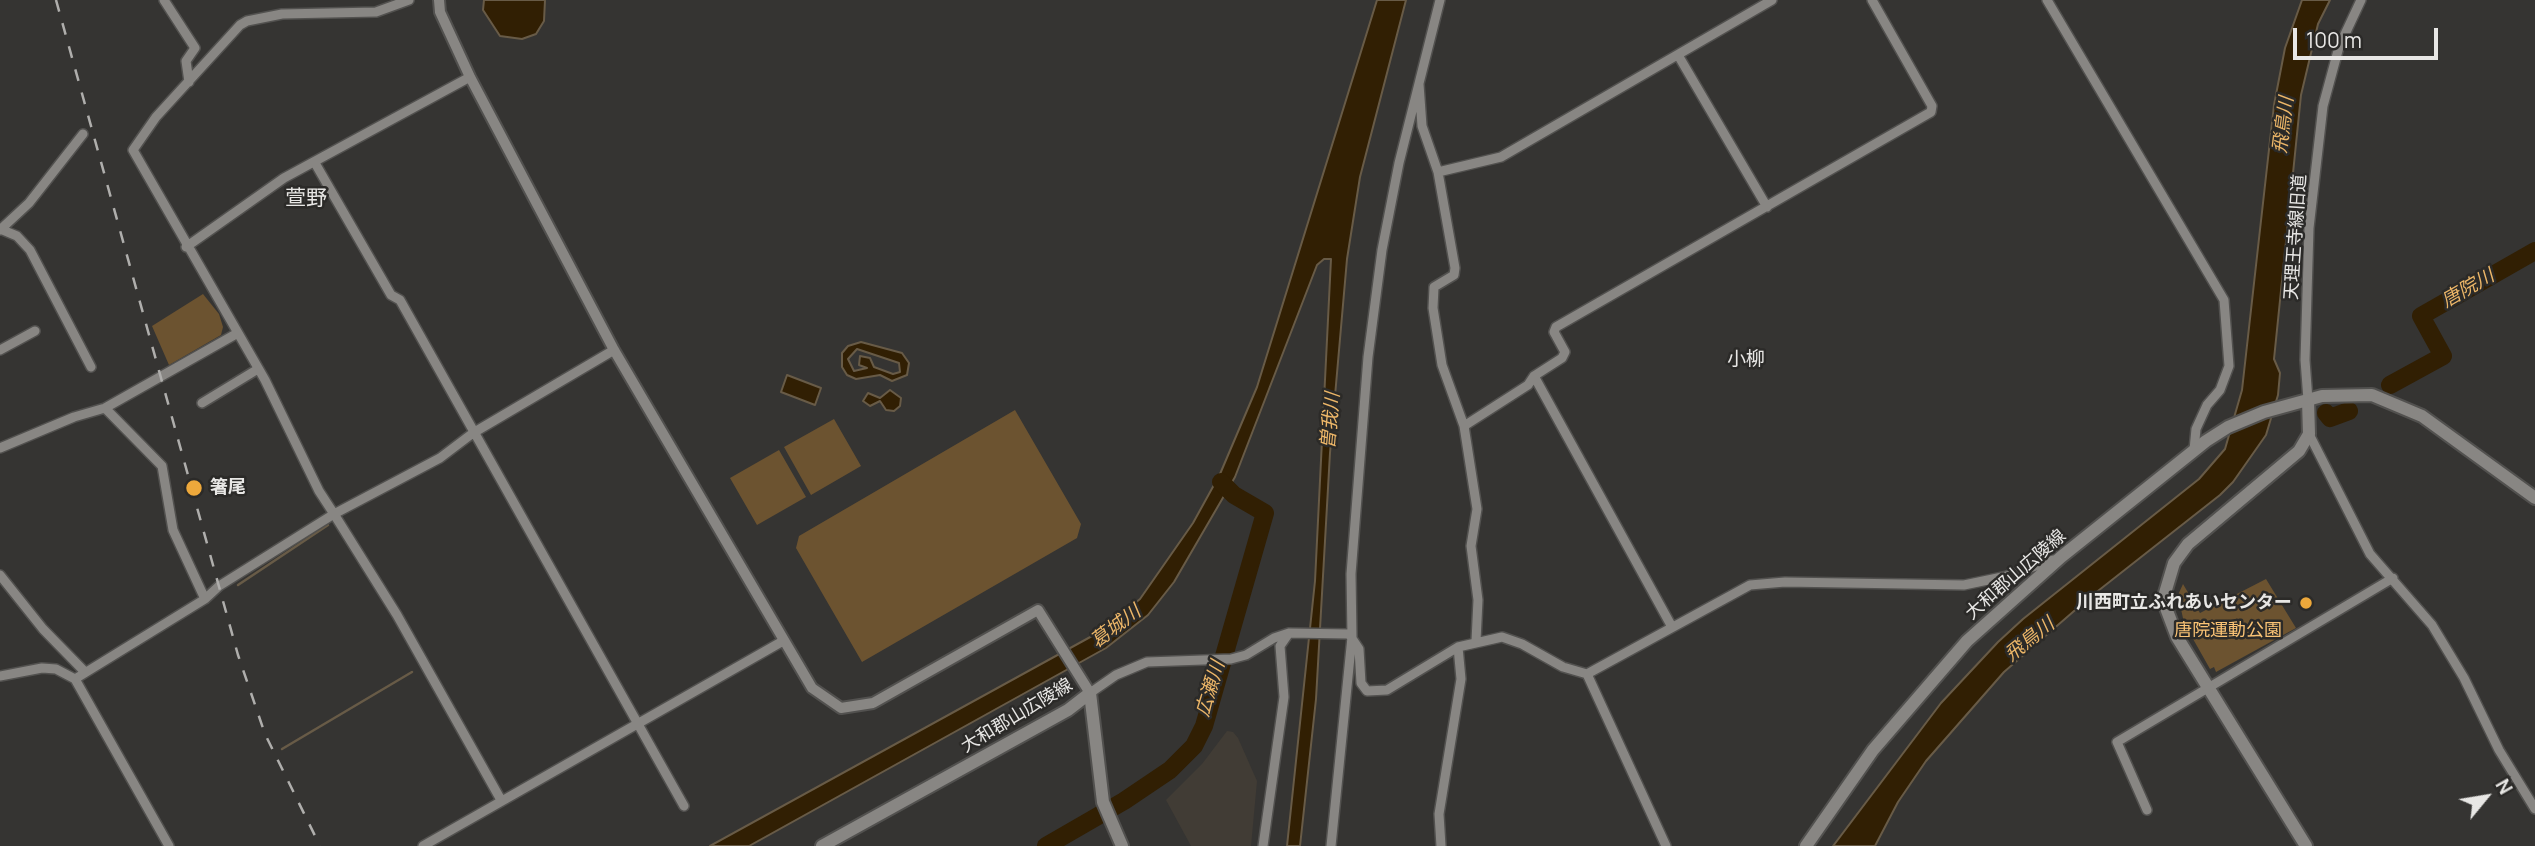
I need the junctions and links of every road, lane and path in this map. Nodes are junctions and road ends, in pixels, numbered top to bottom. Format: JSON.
{"nodes":[{"id":1,"x":164,"y":0,"type":"edge"},
{"id":2,"x":409,"y":0,"type":"edge"},
{"id":3,"x":439,"y":0,"type":"edge"},
{"id":4,"x":1440,"y":0,"type":"edge"},
{"id":5,"x":1772,"y":0,"type":"edge"},
{"id":6,"x":1872,"y":0,"type":"edge"},
{"id":7,"x":2047,"y":0,"type":"edge"},
{"id":8,"x":2361,"y":0,"type":"edge"},
{"id":9,"x":1678,"y":55,"type":"junction"},
{"id":10,"x":470,"y":77,"type":"junction"},
{"id":11,"x":189,"y":82,"type":"junction"},
{"id":12,"x":1419,"y":82,"type":"junction"},
{"id":13,"x":83,"y":134,"type":"dead end"},
{"id":14,"x":315,"y":163,"type":"junction"},
{"id":15,"x":1438,"y":172,"type":"junction"},
{"id":16,"x":1767,"y":207,"type":"junction"},
{"id":17,"x":0,"y":229,"type":"edge"},
{"id":18,"x":186,"y":247,"type":"junction"},
{"id":19,"x":35,"y":331,"type":"dead end"},
{"id":20,"x":236,"y":334,"type":"junction"},
{"id":21,"x":0,"y":350,"type":"edge"},
{"id":22,"x":614,"y":350,"type":"junction"},
{"id":23,"x":91,"y":367,"type":"dead end"},
{"id":24,"x":258,"y":369,"type":"junction"},
{"id":25,"x":1534,"y":376,"type":"junction"},
{"id":26,"x":2308,"y":400,"type":"junction"},
{"id":27,"x":202,"y":403,"type":"dead end"},
{"id":28,"x":105,"y":408,"type":"junction"},
{"id":29,"x":1464,"y":426,"type":"junction"},
{"id":30,"x":474,"y":433,"type":"junction"},
{"id":31,"x":2309,"y":434,"type":"junction"},
{"id":32,"x":0,"y":447,"type":"edge"},
{"id":33,"x":2194,"y":450,"type":"junction"},
{"id":34,"x":2535,"y":498,"type":"edge"},
{"id":35,"x":334,"y":514,"type":"junction"},
{"id":36,"x":2062,"y":557,"type":"junction"},
{"id":37,"x":0,"y":575,"type":"edge"},
{"id":38,"x":2007,"y":576,"type":"junction"},
{"id":39,"x":2393,"y":578,"type":"junction"},
{"id":40,"x":2018,"y":593,"type":"junction"},
{"id":41,"x":205,"y":599,"type":"junction"},
{"id":42,"x":1672,"y":627,"type":"junction"},
{"id":43,"x":1289,"y":633,"type":"junction"},
{"id":44,"x":1351,"y":636,"type":"junction"},
{"id":45,"x":783,"y":641,"type":"junction"},
{"id":46,"x":1476,"y":641,"type":"junction"},
{"id":47,"x":1458,"y":647,"type":"junction"},
{"id":48,"x":85,"y":672,"type":"junction"},
{"id":49,"x":1587,"y":674,"type":"junction"},
{"id":50,"x":0,"y":677,"type":"edge"},
{"id":51,"x":75,"y":678,"type":"junction"},
{"id":52,"x":1087,"y":688,"type":"junction"},
{"id":53,"x":2208,"y":688,"type":"junction"},
{"id":54,"x":638,"y":723,"type":"junction"},
{"id":55,"x":501,"y":800,"type":"junction"},
{"id":56,"x":684,"y":806,"type":"dead end"},
{"id":57,"x":2535,"y":808,"type":"edge"},
{"id":58,"x":2147,"y":810,"type":"dead end"},
{"id":59,"x":829,"y":843,"type":"edge"},
{"id":60,"x":169,"y":846,"type":"edge"},
{"id":61,"x":423,"y":846,"type":"edge"},
{"id":62,"x":1122,"y":846,"type":"edge"},
{"id":63,"x":1263,"y":846,"type":"edge"},
{"id":64,"x":1331,"y":846,"type":"edge"},
{"id":65,"x":1441,"y":846,"type":"edge"},
{"id":66,"x":1666,"y":846,"type":"edge"},
{"id":67,"x":1807,"y":846,"type":"edge"},
{"id":68,"x":2306,"y":846,"type":"edge"}],
"edges":[{"from":1,"to":11,"type":"street"},
{"from":2,"to":11,"type":"street"},
{"from":3,"to":10,"type":"street"},
{"from":4,"to":12,"type":"street"},
{"from":5,"to":9,"type":"street"},
{"from":6,"to":16,"type":"street"},
{"from":7,"to":33,"type":"street"},
{"from":8,"to":26,"type":"street","name":"天理王寺線旧道"},
{"from":9,"to":15,"type":"street"},
{"from":9,"to":16,"type":"street"},
{"from":10,"to":14,"type":"street"},
{"from":10,"to":22,"type":"street"},
{"from":11,"to":18,"type":"street"},
{"from":12,"to":15,"type":"street"},
{"from":12,"to":44,"type":"street"},
{"from":13,"to":17,"type":"street"},
{"from":14,"to":18,"type":"street"},
{"from":14,"to":30,"type":"street"},
{"from":15,"to":29,"type":"street"},
{"from":16,"to":25,"type":"street"},
{"from":17,"to":23,"type":"street"},
{"from":18,"to":20,"type":"street"},
{"from":19,"to":21,"type":"street"},
{"from":20,"to":24,"type":"street"},
{"from":20,"to":28,"type":"street"},
{"from":22,"to":30,"type":"street"},
{"from":22,"to":45,"type":"street"},
{"from":24,"to":27,"type":"street"},
{"from":24,"to":35,"type":"street"},
{"from":25,"to":29,"type":"street"},
{"from":25,"to":42,"type":"street"},
{"from":26,"to":31,"type":"main road"},
{"from":26,"to":33,"type":"main road","name":"大和郡山広陵線"},
{"from":26,"to":34,"type":"main road","name":"大和郡山広陵線"},
{"from":28,"to":32,"type":"street"},
{"from":28,"to":41,"type":"street"},
{"from":29,"to":46,"type":"street"},
{"from":30,"to":35,"type":"street"},
{"from":30,"to":54,"type":"street"},
{"from":31,"to":39,"type":"street"},
{"from":31,"to":53,"type":"main road"},
{"from":33,"to":36,"type":"main road","name":"大和郡山広陵線"},
{"from":35,"to":41,"type":"street"},
{"from":35,"to":55,"type":"street"},
{"from":36,"to":38,"type":"street"},
{"from":36,"to":40,"type":"main road","name":"大和郡山広陵線"},
{"from":37,"to":48,"type":"street"},
{"from":38,"to":40,"type":"street"},
{"from":38,"to":42,"type":"street"},
{"from":39,"to":53,"type":"street"},
{"from":39,"to":57,"type":"street"},
{"from":40,"to":67,"type":"main road","name":"大和郡山広陵線"},
{"from":41,"to":48,"type":"street"},
{"from":42,"to":49,"type":"street"},
{"from":43,"to":44,"type":"street"},
{"from":43,"to":52,"type":"street"},
{"from":43,"to":63,"type":"street"},
{"from":44,"to":47,"type":"street"},
{"from":44,"to":64,"type":"street"},
{"from":45,"to":52,"type":"street"},
{"from":45,"to":54,"type":"street"},
{"from":46,"to":47,"type":"street"},
{"from":46,"to":49,"type":"street"},
{"from":47,"to":65,"type":"street"},
{"from":48,"to":51,"type":"street"},
{"from":49,"to":66,"type":"street"},
{"from":50,"to":51,"type":"street"},
{"from":51,"to":60,"type":"street"},
{"from":52,"to":59,"type":"main road","name":"大和郡山広陵線"},
{"from":52,"to":62,"type":"main road","name":"大和郡山広陵線"},
{"from":53,"to":58,"type":"street"},
{"from":53,"to":68,"type":"main road"},
{"from":54,"to":55,"type":"street"},
{"from":54,"to":56,"type":"street"},
{"from":55,"to":61,"type":"street"}]}
